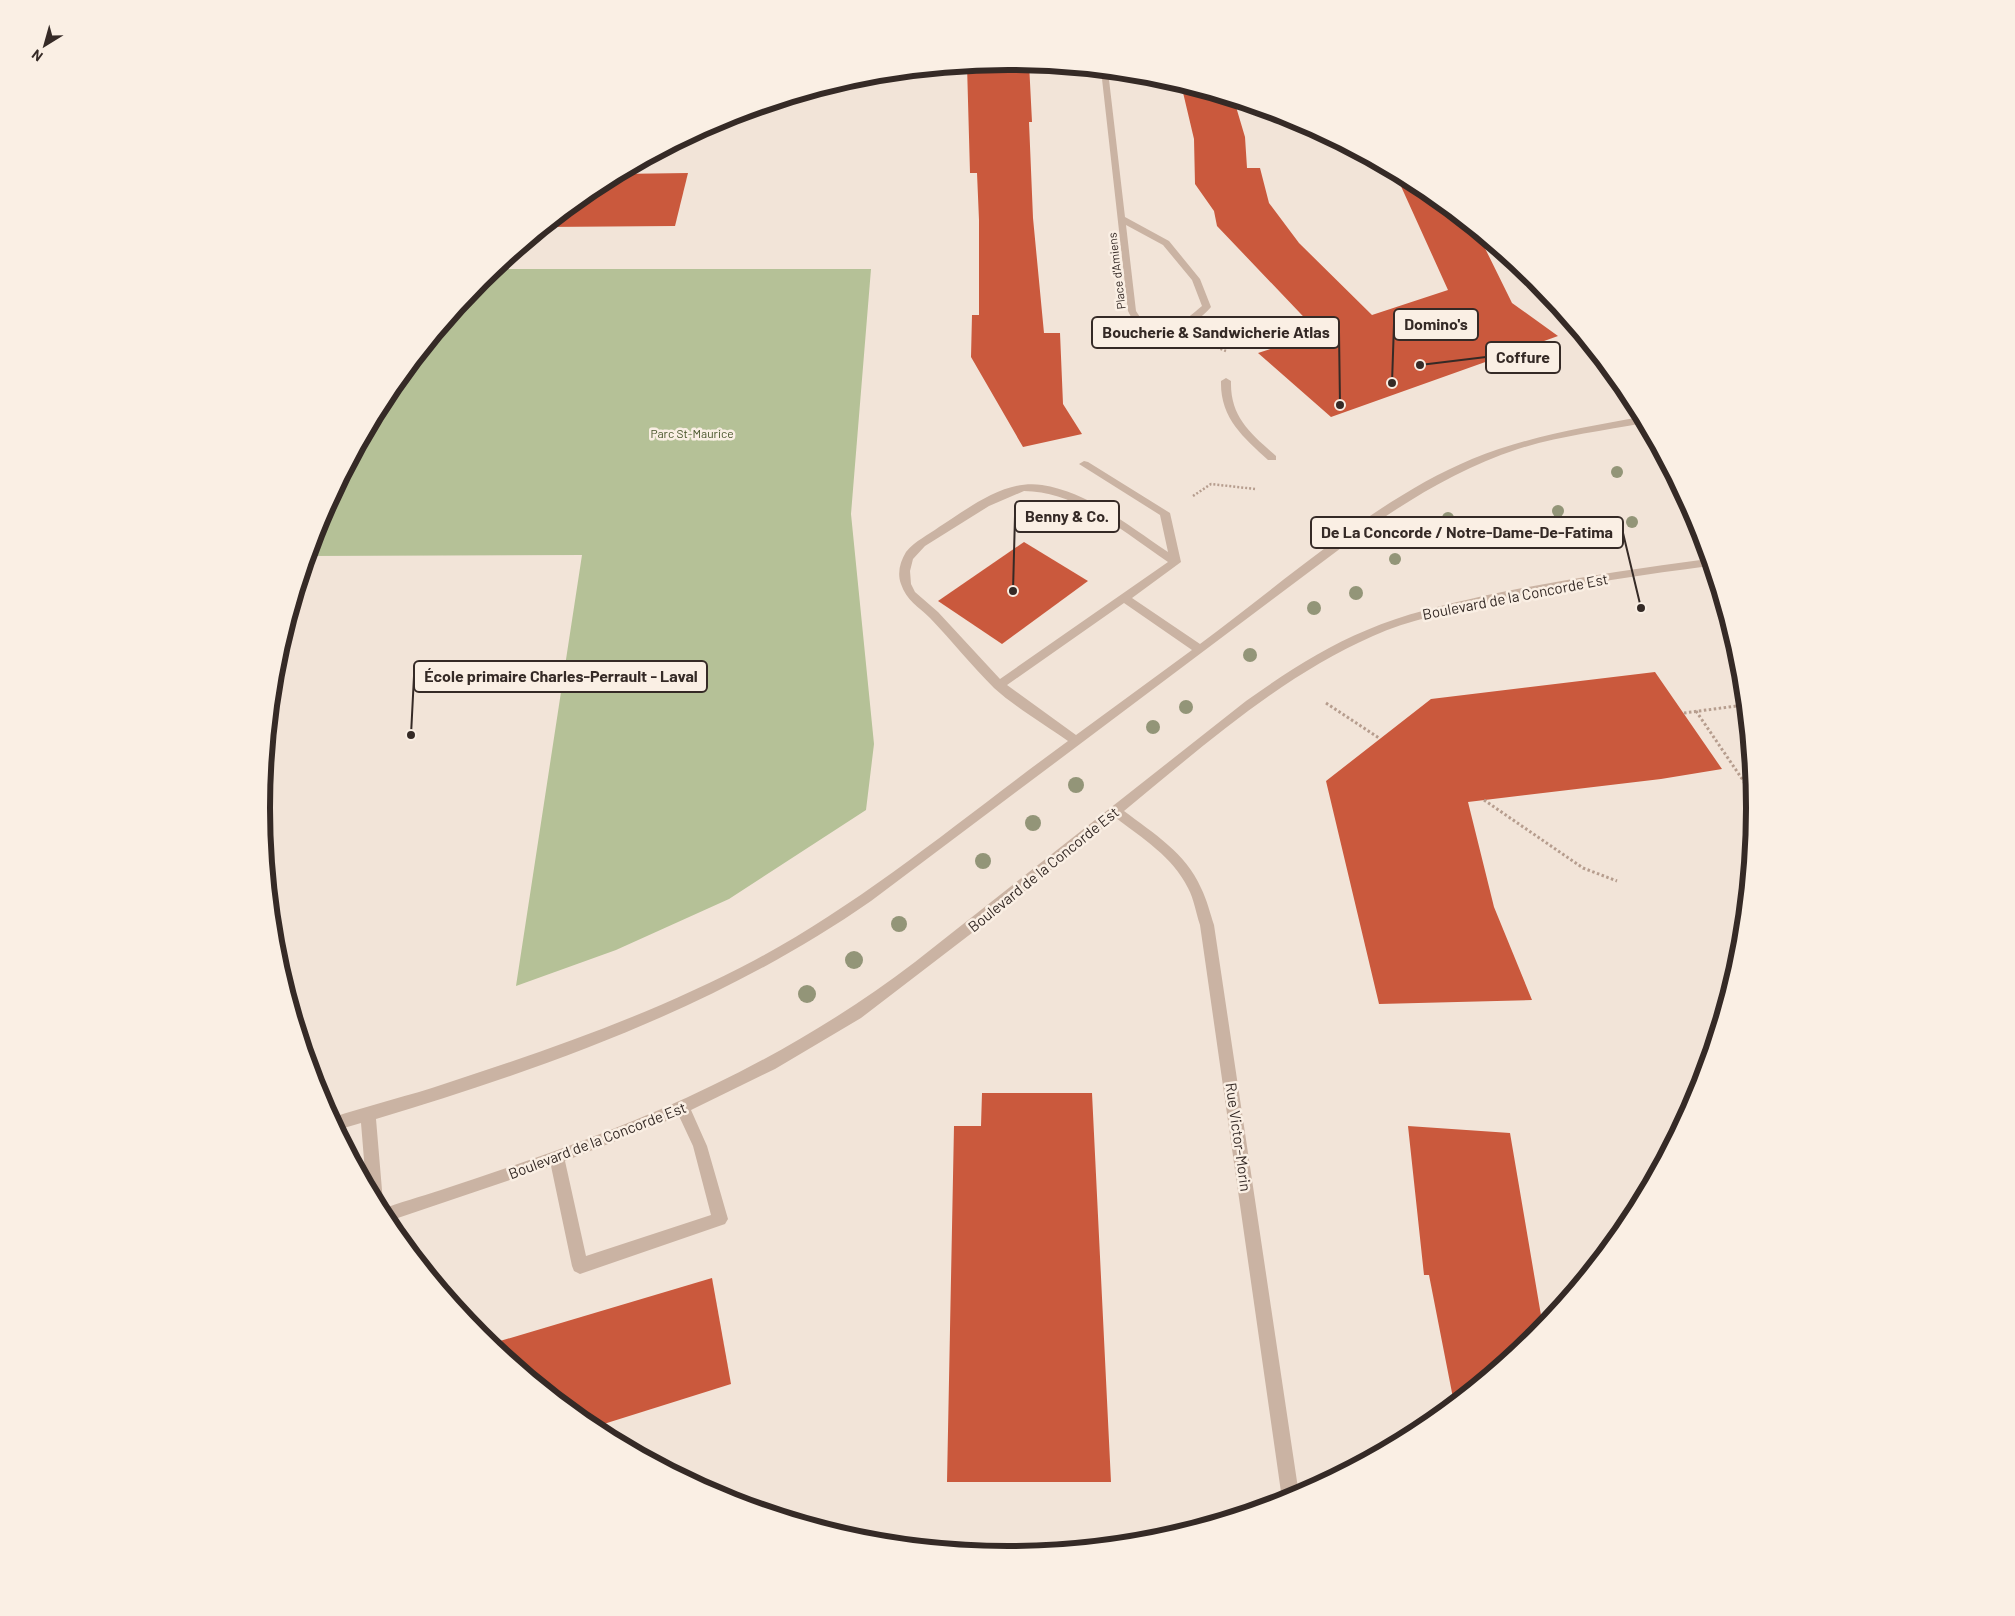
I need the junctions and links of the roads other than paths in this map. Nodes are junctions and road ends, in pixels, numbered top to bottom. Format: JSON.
{"nodes":[{"id":1,"x":1105,"y":76,"type":"edge"},
{"id":2,"x":1122,"y":219,"type":"junction"},
{"id":3,"x":1226,"y":381,"type":"dead end"},
{"id":4,"x":1636,"y":421,"type":"edge"},
{"id":5,"x":1272,"y":458,"type":"dead end"},
{"id":6,"x":1084,"y":464,"type":"dead end"},
{"id":7,"x":1176,"y":562,"type":"junction"},
{"id":8,"x":1703,"y":563,"type":"edge"},
{"id":9,"x":1124,"y":598,"type":"junction"},
{"id":10,"x":1200,"y":650,"type":"junction"},
{"id":11,"x":1000,"y":685,"type":"junction"},
{"id":12,"x":1077,"y":742,"type":"junction"},
{"id":13,"x":1115,"y":811,"type":"junction"},
{"id":14,"x":683,"y":1108,"type":"junction"},
{"id":15,"x":368,"y":1115,"type":"junction"},
{"id":16,"x":341,"y":1122,"type":"edge"},
{"id":17,"x":557,"y":1158,"type":"junction"},
{"id":18,"x":374,"y":1186,"type":"edge"},
{"id":19,"x":391,"y":1213,"type":"edge"},
{"id":20,"x":1290,"y":1490,"type":"edge"}],
"edges":[{"from":1,"to":2,"type":"street","name":"Place d'Amiens"},
{"from":2,"to":2,"type":"street","name":"Place d'Amiens"},
{"from":3,"to":5,"type":"street"},
{"from":4,"to":10,"type":"street"},
{"from":6,"to":7,"type":"street"},
{"from":7,"to":9,"type":"street"},
{"from":7,"to":11,"type":"street"},
{"from":8,"to":13,"type":"street","name":"Boulevard de la Concorde Est"},
{"from":9,"to":10,"type":"street"},
{"from":9,"to":11,"type":"street"},
{"from":10,"to":12,"type":"street"},
{"from":11,"to":12,"type":"street"},
{"from":12,"to":15,"type":"street"},
{"from":13,"to":14,"type":"street","name":"Boulevard de la Concorde Est"},
{"from":13,"to":20,"type":"street","name":"Rue Victor-Morin"},
{"from":14,"to":17,"type":"street","name":"Boulevard de la Concorde Est"},
{"from":14,"to":17,"type":"street"},
{"from":15,"to":16,"type":"street"},
{"from":15,"to":18,"type":"street"},
{"from":17,"to":19,"type":"street","name":"Boulevard de la Concorde Est"}]}
